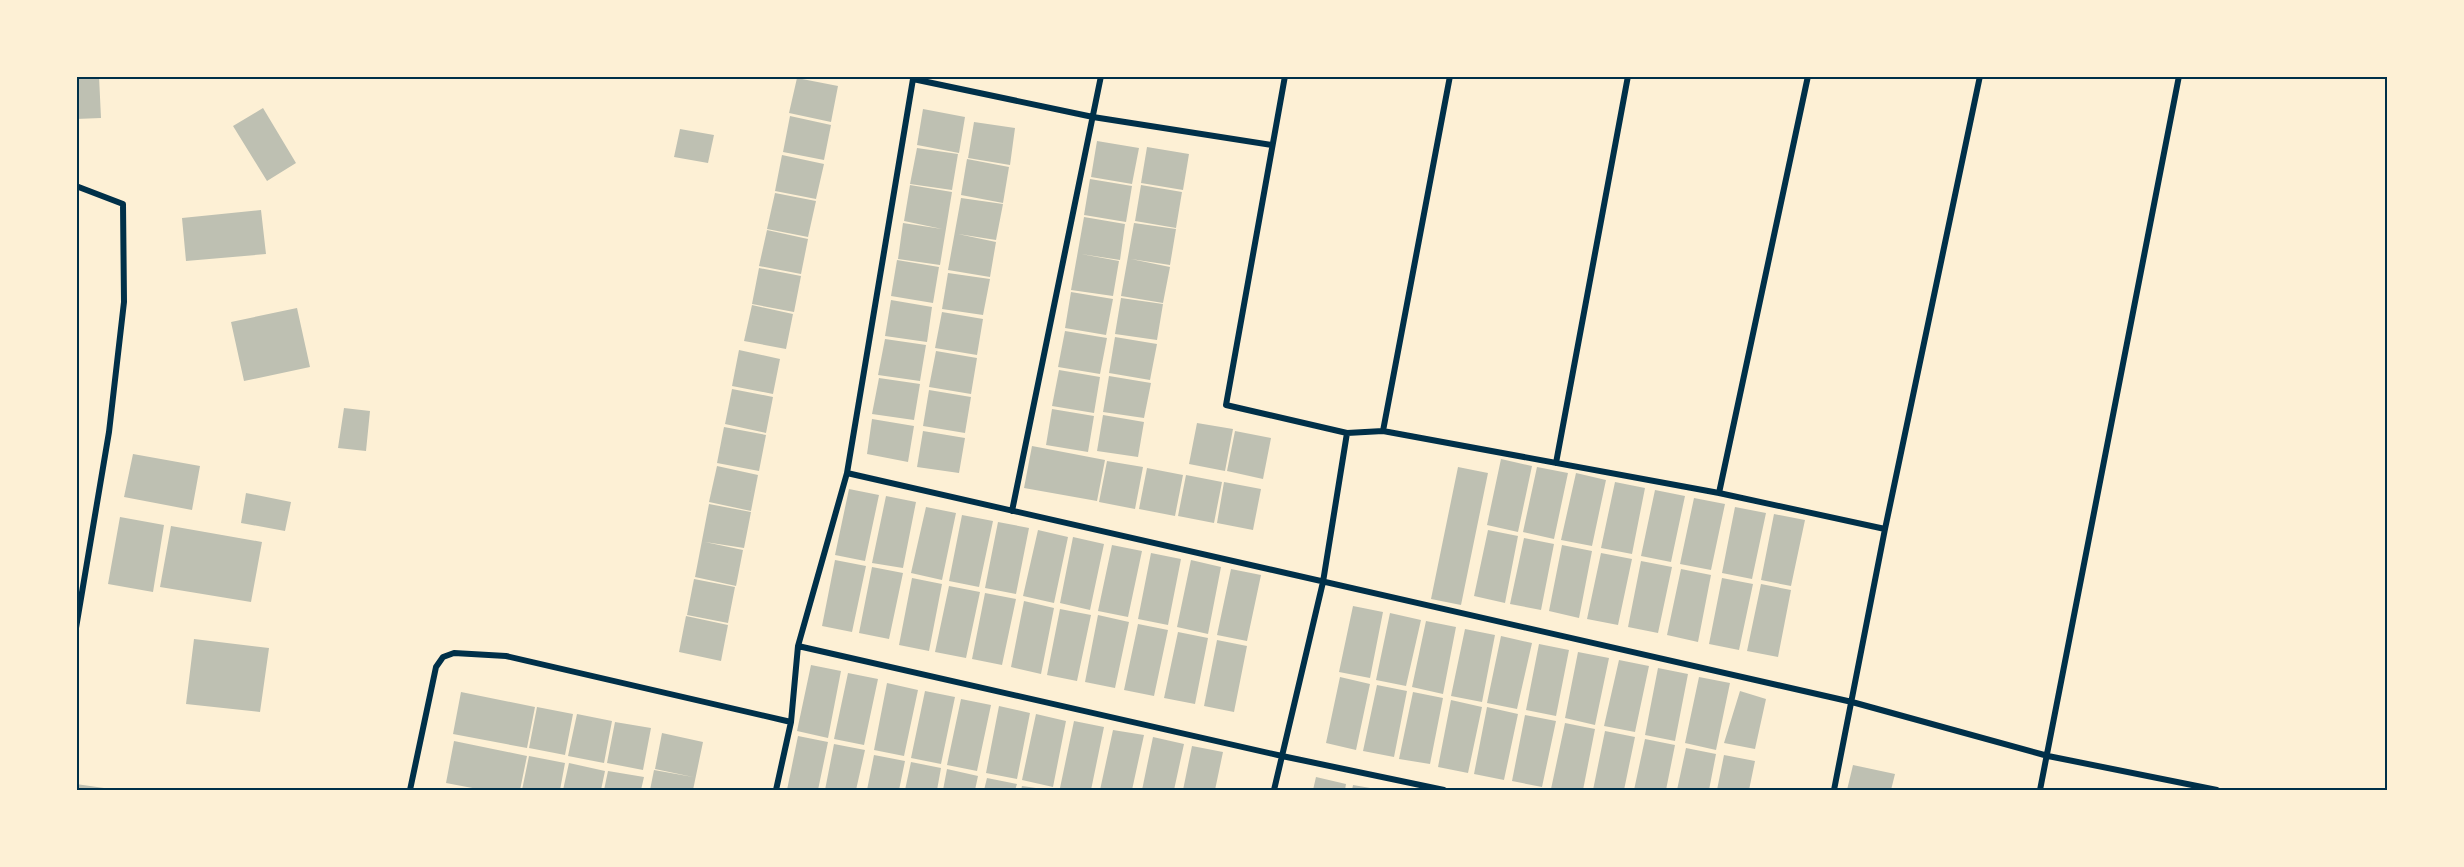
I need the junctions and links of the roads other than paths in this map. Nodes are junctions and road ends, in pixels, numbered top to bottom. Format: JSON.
{"nodes":[{"id":1,"x":1101,"y":76,"type":"edge"},
{"id":2,"x":1285,"y":76,"type":"edge"},
{"id":3,"x":1450,"y":76,"type":"edge"},
{"id":4,"x":1628,"y":76,"type":"edge"},
{"id":5,"x":1808,"y":76,"type":"edge"},
{"id":6,"x":1980,"y":76,"type":"edge"},
{"id":7,"x":2179,"y":76,"type":"edge"},
{"id":8,"x":1093,"y":117,"type":"junction"},
{"id":9,"x":1272,"y":145,"type":"junction"},
{"id":10,"x":76,"y":186,"type":"edge"},
{"id":11,"x":1383,"y":431,"type":"junction"},
{"id":12,"x":1347,"y":433,"type":"junction"},
{"id":13,"x":1556,"y":463,"type":"junction"},
{"id":14,"x":847,"y":473,"type":"junction"},
{"id":15,"x":1719,"y":493,"type":"junction"},
{"id":16,"x":1012,"y":511,"type":"junction"},
{"id":17,"x":1885,"y":529,"type":"junction"},
{"id":18,"x":1323,"y":582,"type":"junction"},
{"id":19,"x":76,"y":628,"type":"edge"},
{"id":20,"x":798,"y":646,"type":"junction"},
{"id":21,"x":1852,"y":702,"type":"junction"},
{"id":22,"x":791,"y":722,"type":"junction"},
{"id":23,"x":1282,"y":756,"type":"junction"},
{"id":24,"x":2048,"y":756,"type":"junction"},
{"id":25,"x":410,"y":790,"type":"edge"},
{"id":26,"x":776,"y":790,"type":"edge"},
{"id":27,"x":1274,"y":790,"type":"edge"},
{"id":28,"x":1444,"y":790,"type":"edge"},
{"id":29,"x":1834,"y":790,"type":"edge"},
{"id":30,"x":2040,"y":790,"type":"edge"},
{"id":31,"x":2217,"y":790,"type":"edge"}],
"edges":[{"from":1,"to":8,"type":"street"},
{"from":2,"to":9,"type":"street"},
{"from":3,"to":11,"type":"street"},
{"from":4,"to":13,"type":"street"},
{"from":5,"to":15,"type":"street"},
{"from":6,"to":17,"type":"street"},
{"from":7,"to":24,"type":"street"},
{"from":8,"to":9,"type":"street"},
{"from":8,"to":14,"type":"street"},
{"from":8,"to":16,"type":"street"},
{"from":9,"to":12,"type":"street"},
{"from":10,"to":19,"type":"street"},
{"from":11,"to":12,"type":"street"},
{"from":11,"to":13,"type":"street"},
{"from":12,"to":18,"type":"street"},
{"from":13,"to":15,"type":"street"},
{"from":14,"to":16,"type":"street"},
{"from":14,"to":20,"type":"street"},
{"from":15,"to":17,"type":"street"},
{"from":16,"to":18,"type":"street"},
{"from":17,"to":21,"type":"street"},
{"from":18,"to":21,"type":"street"},
{"from":18,"to":23,"type":"street"},
{"from":20,"to":22,"type":"street"},
{"from":20,"to":23,"type":"street"},
{"from":21,"to":24,"type":"street"},
{"from":21,"to":29,"type":"street"},
{"from":22,"to":25,"type":"street"},
{"from":22,"to":26,"type":"street"},
{"from":23,"to":27,"type":"street"},
{"from":23,"to":28,"type":"street"},
{"from":24,"to":30,"type":"street"},
{"from":24,"to":31,"type":"street"}]}
